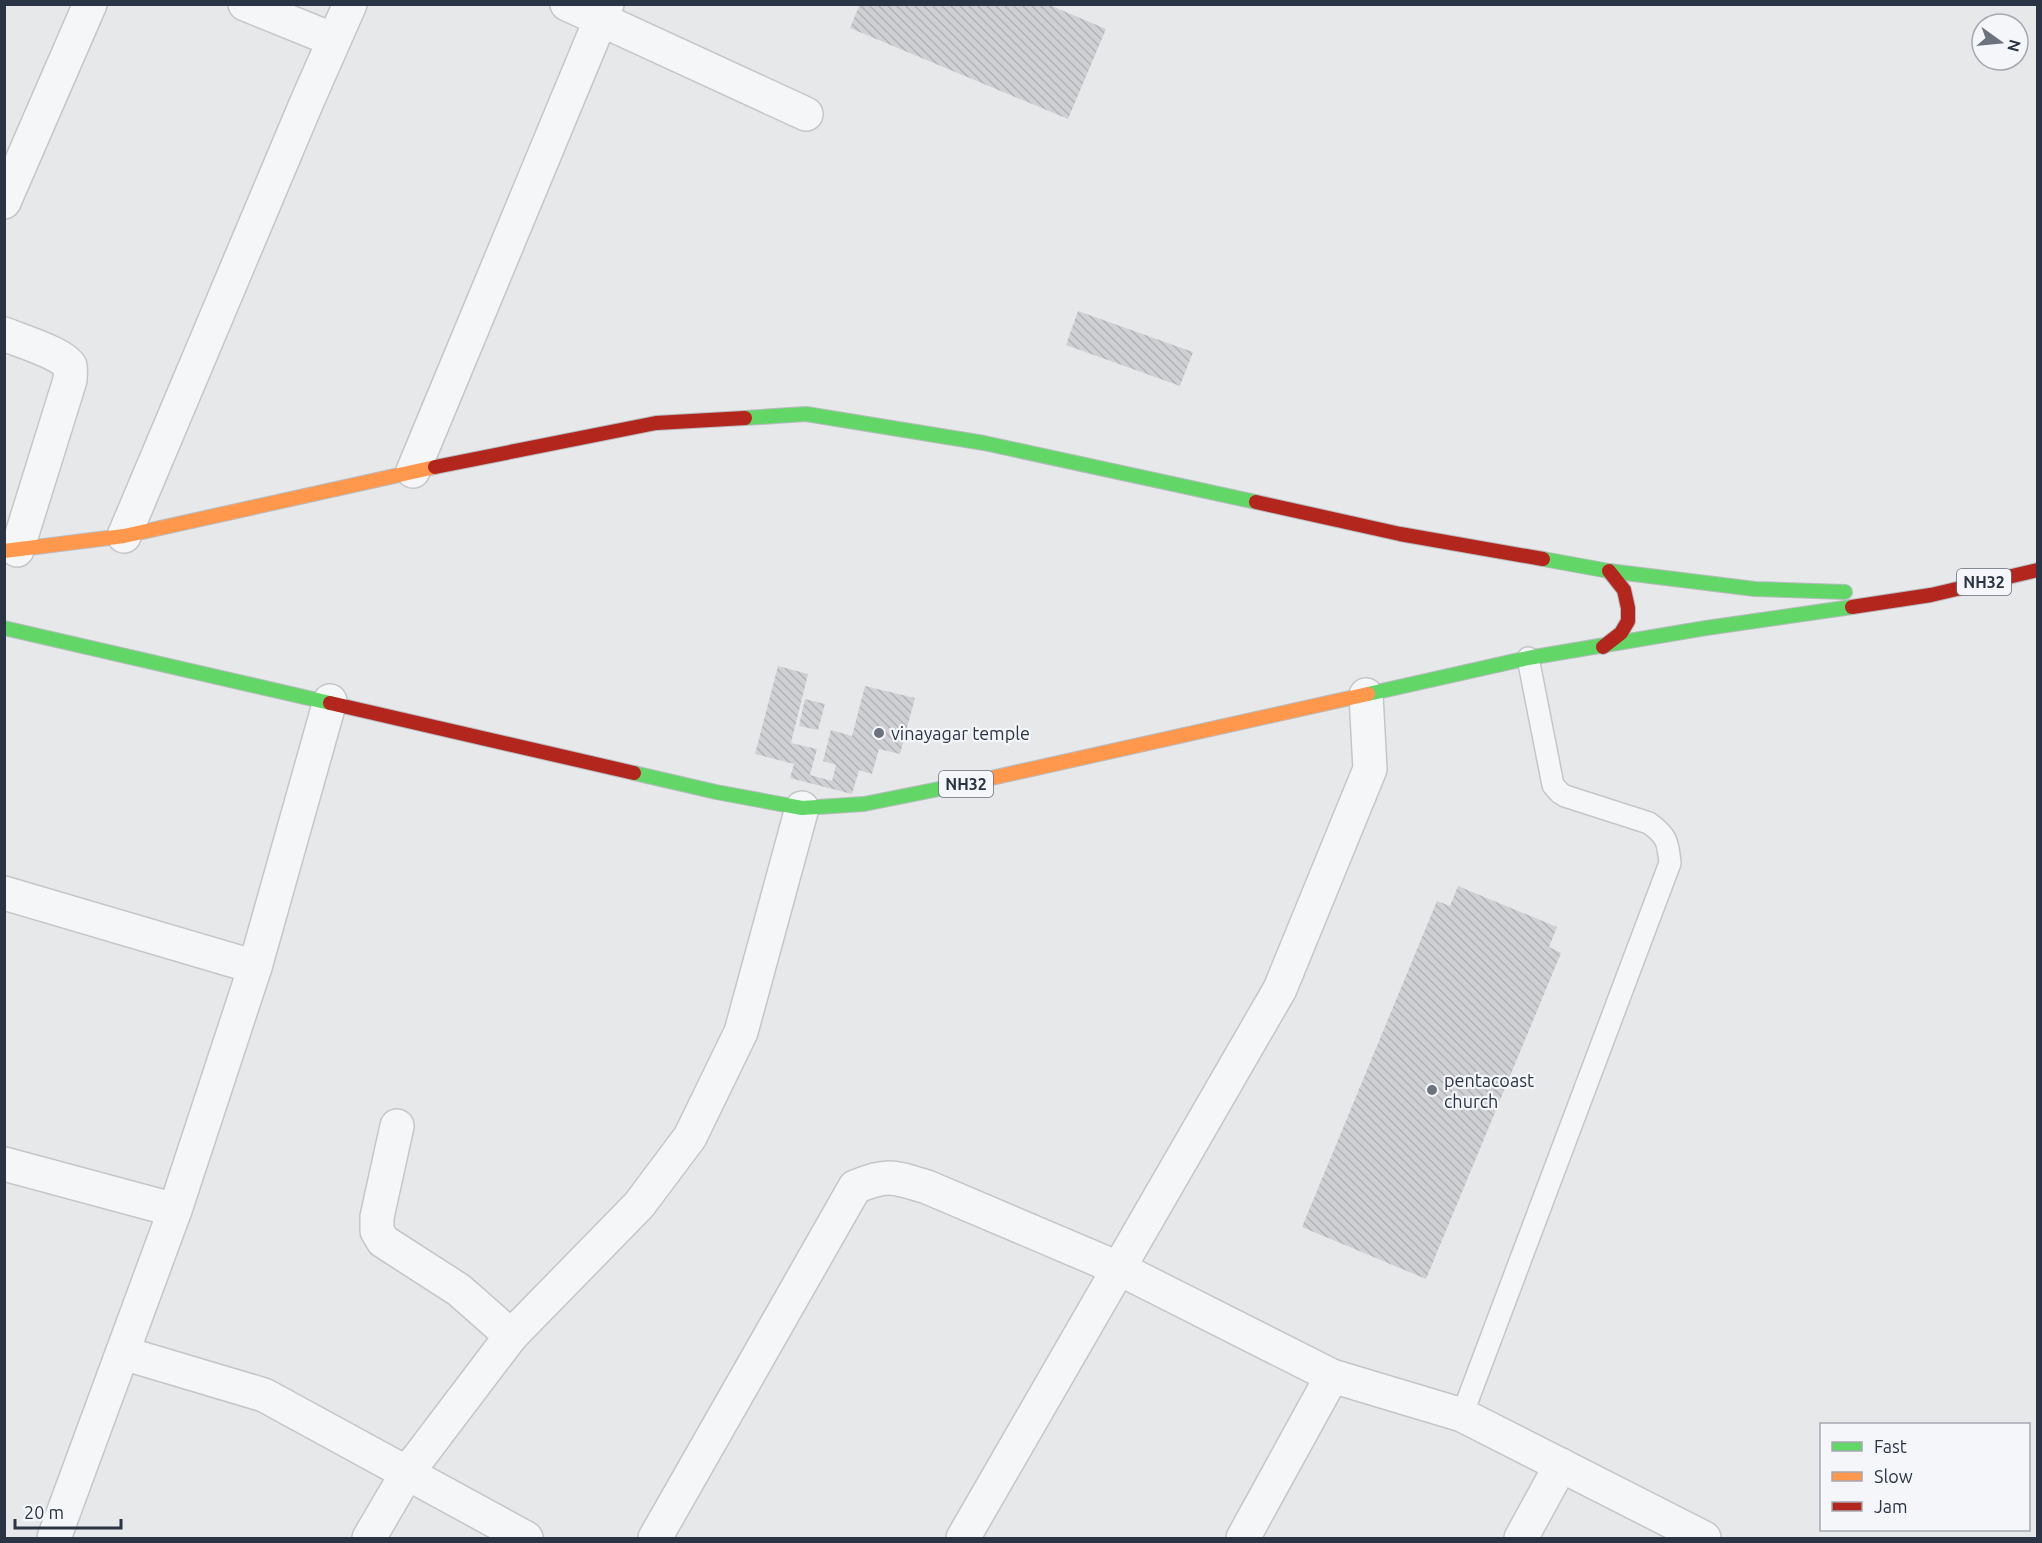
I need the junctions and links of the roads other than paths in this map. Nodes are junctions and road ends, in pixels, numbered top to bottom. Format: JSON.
{"nodes":[{"id":1,"x":90,"y":4,"type":"edge"},
{"id":2,"x":245,"y":4,"type":"edge"},
{"id":3,"x":350,"y":4,"type":"edge"},
{"id":4,"x":567,"y":4,"type":"edge"},
{"id":5,"x":604,"y":12,"type":"edge"},
{"id":6,"x":334,"y":40,"type":"junction"},
{"id":7,"x":806,"y":114,"type":"dead end"},
{"id":8,"x":4,"y":202,"type":"edge"},
{"id":9,"x":4,"y":334,"type":"edge"},
{"id":10,"x":413,"y":471,"type":"junction"},
{"id":11,"x":124,"y":536,"type":"junction"},
{"id":12,"x":11,"y":550,"type":"edge"},
{"id":13,"x":2037,"y":570,"type":"edge"},
{"id":14,"x":1609,"y":572,"type":"junction"},
{"id":15,"x":1931,"y":595,"type":"junction"},
{"id":16,"x":4,"y":628,"type":"edge"},
{"id":17,"x":1603,"y":647,"type":"junction"},
{"id":18,"x":1528,"y":658,"type":"junction"},
{"id":19,"x":1366,"y":695,"type":"junction"},
{"id":20,"x":330,"y":701,"type":"junction"},
{"id":21,"x":802,"y":808,"type":"junction"},
{"id":22,"x":4,"y":893,"type":"edge"},
{"id":23,"x":255,"y":967,"type":"junction"},
{"id":24,"x":397,"y":1126,"type":"dead end"},
{"id":25,"x":4,"y":1164,"type":"edge"},
{"id":26,"x":175,"y":1210,"type":"junction"},
{"id":27,"x":1120,"y":1269,"type":"junction"},
{"id":28,"x":511,"y":1336,"type":"junction"},
{"id":29,"x":123,"y":1353,"type":"junction"},
{"id":30,"x":1332,"y":1376,"type":"junction"},
{"id":31,"x":1462,"y":1415,"type":"junction"},
{"id":32,"x":1561,"y":1465,"type":"junction"},
{"id":33,"x":407,"y":1473,"type":"junction"},
{"id":34,"x":54,"y":1539,"type":"edge"},
{"id":35,"x":369,"y":1539,"type":"edge"},
{"id":36,"x":526,"y":1539,"type":"edge"},
{"id":37,"x":656,"y":1539,"type":"edge"},
{"id":38,"x":963,"y":1539,"type":"edge"},
{"id":39,"x":1243,"y":1539,"type":"edge"},
{"id":40,"x":1521,"y":1539,"type":"edge"},
{"id":41,"x":1704,"y":1539,"type":"edge"}],
"edges":[{"from":1,"to":8,"type":"street"},
{"from":2,"to":6,"type":"street"},
{"from":3,"to":6,"type":"street"},
{"from":4,"to":5,"type":"street"},
{"from":5,"to":7,"type":"street"},
{"from":5,"to":10,"type":"street"},
{"from":6,"to":11,"type":"street"},
{"from":9,"to":12,"type":"street"},
{"from":10,"to":11,"type":"highway","number":"NH32"},
{"from":10,"to":14,"type":"highway","number":"NH32"},
{"from":11,"to":12,"type":"highway","number":"NH32"},
{"from":13,"to":15,"type":"highway","number":"NH32"},
{"from":14,"to":15,"type":"highway","number":"NH32"},
{"from":14,"to":17,"type":"highway"},
{"from":15,"to":17,"type":"highway","number":"NH32"},
{"from":16,"to":20,"type":"highway","number":"NH32"},
{"from":17,"to":18,"type":"highway","number":"NH32"},
{"from":18,"to":19,"type":"highway","number":"NH32"},
{"from":18,"to":31,"type":"lane"},
{"from":19,"to":21,"type":"highway","number":"NH32"},
{"from":19,"to":27,"type":"street"},
{"from":20,"to":21,"type":"highway","number":"NH32"},
{"from":20,"to":23,"type":"street"},
{"from":21,"to":28,"type":"street"},
{"from":22,"to":23,"type":"street"},
{"from":23,"to":26,"type":"street"},
{"from":24,"to":28,"type":"street"},
{"from":25,"to":26,"type":"street"},
{"from":26,"to":29,"type":"street"},
{"from":27,"to":30,"type":"street"},
{"from":27,"to":37,"type":"street"},
{"from":27,"to":38,"type":"street"},
{"from":28,"to":33,"type":"street"},
{"from":29,"to":33,"type":"street"},
{"from":29,"to":34,"type":"street"},
{"from":30,"to":31,"type":"street"},
{"from":30,"to":39,"type":"street"},
{"from":31,"to":32,"type":"street"},
{"from":32,"to":40,"type":"street"},
{"from":32,"to":41,"type":"street"},
{"from":33,"to":35,"type":"street"},
{"from":33,"to":36,"type":"street"}]}
